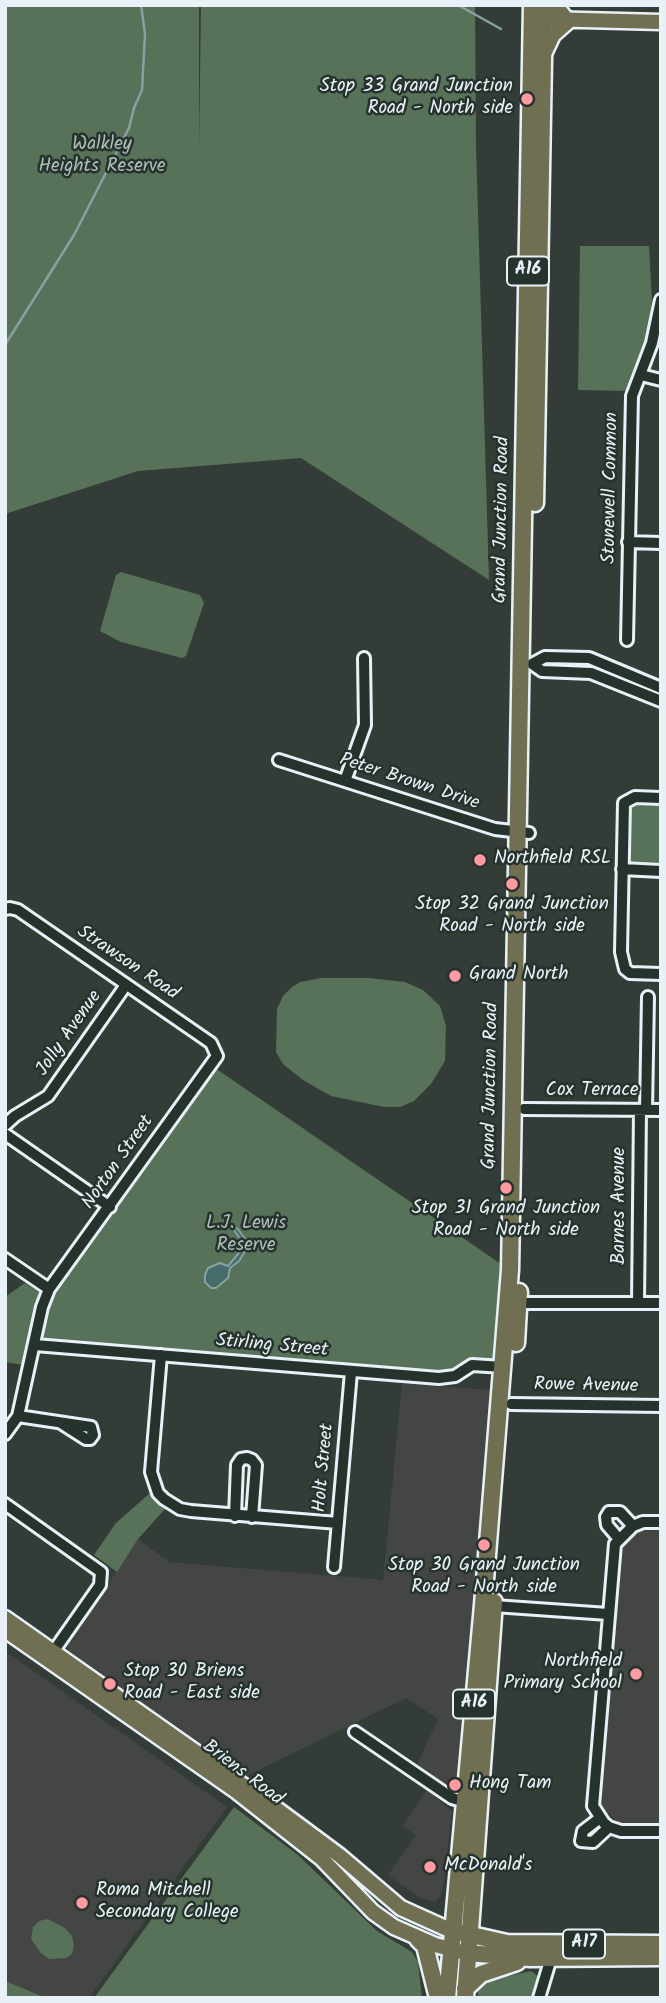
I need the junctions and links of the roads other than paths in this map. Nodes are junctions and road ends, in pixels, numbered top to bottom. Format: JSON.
{"nodes":[{"id":1,"x":554,"y":5,"type":"edge"},
{"id":2,"x":538,"y":12,"type":"edge"},
{"id":3,"x":568,"y":20,"type":"junction"},
{"id":4,"x":661,"y":22,"type":"edge"},
{"id":5,"x":544,"y":56,"type":"junction"},
{"id":6,"x":661,"y":300,"type":"edge"},
{"id":7,"x":641,"y":375,"type":"junction"},
{"id":8,"x":661,"y":380,"type":"edge"},
{"id":9,"x":628,"y":542,"type":"junction"},
{"id":10,"x":661,"y":543,"type":"edge"},
{"id":11,"x":627,"y":640,"type":"dead end"},
{"id":12,"x":364,"y":658,"type":"dead end"},
{"id":13,"x":527,"y":664,"type":"junction"},
{"id":14,"x":661,"y":688,"type":"edge"},
{"id":15,"x":661,"y":701,"type":"edge"},
{"id":16,"x":279,"y":760,"type":"dead end"},
{"id":17,"x":345,"y":781,"type":"junction"},
{"id":18,"x":661,"y":798,"type":"edge"},
{"id":19,"x":523,"y":833,"type":"junction"},
{"id":20,"x":622,"y":869,"type":"junction"},
{"id":21,"x":661,"y":871,"type":"edge"},
{"id":22,"x":7,"y":909,"type":"edge"},
{"id":23,"x":661,"y":974,"type":"edge"},
{"id":24,"x":126,"y":985,"type":"junction"},
{"id":25,"x":648,"y":997,"type":"dead end"},
{"id":26,"x":217,"y":1056,"type":"joint"},
{"id":27,"x":518,"y":1109,"type":"junction"},
{"id":28,"x":643,"y":1110,"type":"junction"},
{"id":29,"x":661,"y":1110,"type":"edge"},
{"id":30,"x":5,"y":1125,"type":"edge"},
{"id":31,"x":5,"y":1135,"type":"edge"},
{"id":32,"x":110,"y":1207,"type":"junction"},
{"id":33,"x":5,"y":1259,"type":"edge"},
{"id":34,"x":49,"y":1289,"type":"junction"},
{"id":35,"x":519,"y":1303,"type":"junction"},
{"id":36,"x":638,"y":1303,"type":"junction"},
{"id":37,"x":661,"y":1303,"type":"edge"},
{"id":38,"x":35,"y":1345,"type":"junction"},
{"id":39,"x":161,"y":1355,"type":"junction"},
{"id":40,"x":508,"y":1368,"type":"junction"},
{"id":41,"x":351,"y":1372,"type":"junction"},
{"id":42,"x":511,"y":1404,"type":"junction"},
{"id":43,"x":661,"y":1406,"type":"edge"},
{"id":44,"x":18,"y":1416,"type":"junction"},
{"id":45,"x":61,"y":1423,"type":"dead end"},
{"id":46,"x":5,"y":1434,"type":"edge"},
{"id":47,"x":500,"y":1469,"type":"junction"},
{"id":48,"x":5,"y":1504,"type":"edge"},
{"id":49,"x":234,"y":1516,"type":"junction"},
{"id":50,"x":252,"y":1517,"type":"junction"},
{"id":51,"x":661,"y":1522,"type":"edge"},
{"id":52,"x":338,"y":1523,"type":"junction"},
{"id":53,"x":626,"y":1532,"type":"junction"},
{"id":54,"x":334,"y":1567,"type":"dead end"},
{"id":55,"x":489,"y":1606,"type":"junction"},
{"id":56,"x":608,"y":1614,"type":"junction"},
{"id":57,"x":5,"y":1618,"type":"edge"},
{"id":58,"x":5,"y":1630,"type":"edge"},
{"id":59,"x":50,"y":1656,"type":"junction"},
{"id":60,"x":355,"y":1732,"type":"dead end"},
{"id":61,"x":472,"y":1802,"type":"junction"},
{"id":62,"x":604,"y":1823,"type":"junction"},
{"id":63,"x":661,"y":1831,"type":"edge"},
{"id":64,"x":581,"y":1841,"type":"dead end"},
{"id":65,"x":460,"y":1933,"type":"junction"},
{"id":66,"x":418,"y":1939,"type":"junction"},
{"id":67,"x":661,"y":1944,"type":"edge"},
{"id":68,"x":459,"y":1952,"type":"junction"},
{"id":69,"x":661,"y":1957,"type":"edge"},
{"id":70,"x":530,"y":1958,"type":"junction"},
{"id":71,"x":551,"y":1958,"type":"junction"},
{"id":72,"x":465,"y":1993,"type":"edge"},
{"id":73,"x":438,"y":1998,"type":"edge"},
{"id":74,"x":447,"y":1998,"type":"edge"},
{"id":75,"x":539,"y":1998,"type":"edge"}],
"edges":[{"from":1,"to":3,"type":"highway"},
{"from":2,"to":3,"type":"main road"},
{"from":2,"to":5,"type":"highway","name":"Grand Junction Road","number":"A16"},
{"from":2,"to":13,"type":"highway","name":"Grand Junction Road","number":"A16"},
{"from":3,"to":4,"type":"main road"},
{"from":3,"to":5,"type":"main road"},
{"from":5,"to":13,"type":"highway","name":"Grand Junction Road","number":"A16"},
{"from":6,"to":7,"type":"street","name":"Stonewell Common"},
{"from":7,"to":8,"type":"street"},
{"from":7,"to":9,"type":"street","name":"Stonewell Common"},
{"from":9,"to":10,"type":"street"},
{"from":9,"to":11,"type":"street","name":"Stonewell Common"},
{"from":12,"to":17,"type":"street"},
{"from":13,"to":14,"type":"street"},
{"from":13,"to":15,"type":"street"},
{"from":13,"to":19,"type":"highway","name":"Grand Junction Road","number":"A16"},
{"from":16,"to":17,"type":"street","name":"Peter Brown Drive"},
{"from":17,"to":19,"type":"street","name":"Peter Brown Drive"},
{"from":18,"to":20,"type":"street"},
{"from":19,"to":27,"type":"highway","name":"Grand Junction Road","number":"A16"},
{"from":20,"to":21,"type":"street"},
{"from":20,"to":23,"type":"street"},
{"from":22,"to":24,"type":"street","name":"Strawson Road"},
{"from":24,"to":26,"type":"street","name":"Strawson Road"},
{"from":24,"to":30,"type":"street","name":"Jolly Avenue"},
{"from":25,"to":28,"type":"street","name":"Barnes Avenue"},
{"from":26,"to":32,"type":"street","name":"Norton Street"},
{"from":27,"to":28,"type":"street","name":"Cox Terrace"},
{"from":27,"to":35,"type":"highway","name":"Grand Junction Road","number":"A16"},
{"from":27,"to":40,"type":"highway","name":"Grand Junction Road","number":"A16"},
{"from":28,"to":29,"type":"street","name":"Cox Terrace"},
{"from":28,"to":36,"type":"street","name":"Barnes Avenue"},
{"from":31,"to":32,"type":"street"},
{"from":32,"to":34,"type":"street","name":"Norton Street"},
{"from":33,"to":34,"type":"street"},
{"from":34,"to":38,"type":"street"},
{"from":35,"to":36,"type":"street"},
{"from":35,"to":40,"type":"highway","name":"Grand Junction Road","number":"A16"},
{"from":36,"to":37,"type":"street"},
{"from":38,"to":39,"type":"street","name":"Stirling Street"},
{"from":38,"to":44,"type":"street"},
{"from":39,"to":41,"type":"street","name":"Stirling Street"},
{"from":39,"to":49,"type":"street"},
{"from":40,"to":41,"type":"street","name":"Stirling Street"},
{"from":40,"to":42,"type":"highway","name":"Grand Junction Road","number":"A16"},
{"from":40,"to":47,"type":"highway","name":"Grand Junction Road","number":"A16"},
{"from":41,"to":52,"type":"street","name":"Holt Street"},
{"from":42,"to":43,"type":"street","name":"Rowe Avenue"},
{"from":42,"to":47,"type":"highway","name":"Grand Junction Road","number":"A16"},
{"from":44,"to":45,"type":"street"},
{"from":44,"to":46,"type":"street"},
{"from":47,"to":55,"type":"highway","name":"Grand Junction Road","number":"A16"},
{"from":48,"to":59,"type":"street"},
{"from":49,"to":50,"type":"street"},
{"from":49,"to":50,"type":"street"},
{"from":50,"to":52,"type":"street"},
{"from":51,"to":53,"type":"street"},
{"from":52,"to":54,"type":"street","name":"Holt Street"},
{"from":53,"to":53,"type":"street"},
{"from":53,"to":56,"type":"street"},
{"from":55,"to":56,"type":"street"},
{"from":55,"to":61,"type":"highway","name":"Grand Junction Road","number":"A16"},
{"from":56,"to":62,"type":"street"},
{"from":57,"to":59,"type":"main road","name":"Briens Road"},
{"from":58,"to":59,"type":"main road","name":"Briens Road"},
{"from":59,"to":65,"type":"main road","name":"Briens Road"},
{"from":59,"to":66,"type":"main road","name":"Briens Road"},
{"from":60,"to":61,"type":"street"},
{"from":61,"to":65,"type":"highway","name":"Grand Junction Road","number":"A16"},
{"from":62,"to":63,"type":"street"},
{"from":62,"to":64,"type":"street"},
{"from":65,"to":67,"type":"highway","number":"A17"},
{"from":65,"to":68,"type":"highway","name":"Grand Junction Road","number":"A16"},
{"from":66,"to":68,"type":"main road","name":"Briens Road"},
{"from":66,"to":73,"type":"highway"},
{"from":68,"to":70,"type":"highway","number":"A17"},
{"from":68,"to":72,"type":"highway","name":"Grand Junction Road","number":"A16"},
{"from":68,"to":74,"type":"highway","name":"Grand Junction Road","number":"A16"},
{"from":69,"to":71,"type":"highway","number":"A17"},
{"from":70,"to":71,"type":"highway","number":"A17"},
{"from":70,"to":72,"type":"highway"},
{"from":71,"to":75,"type":"street"}]}
